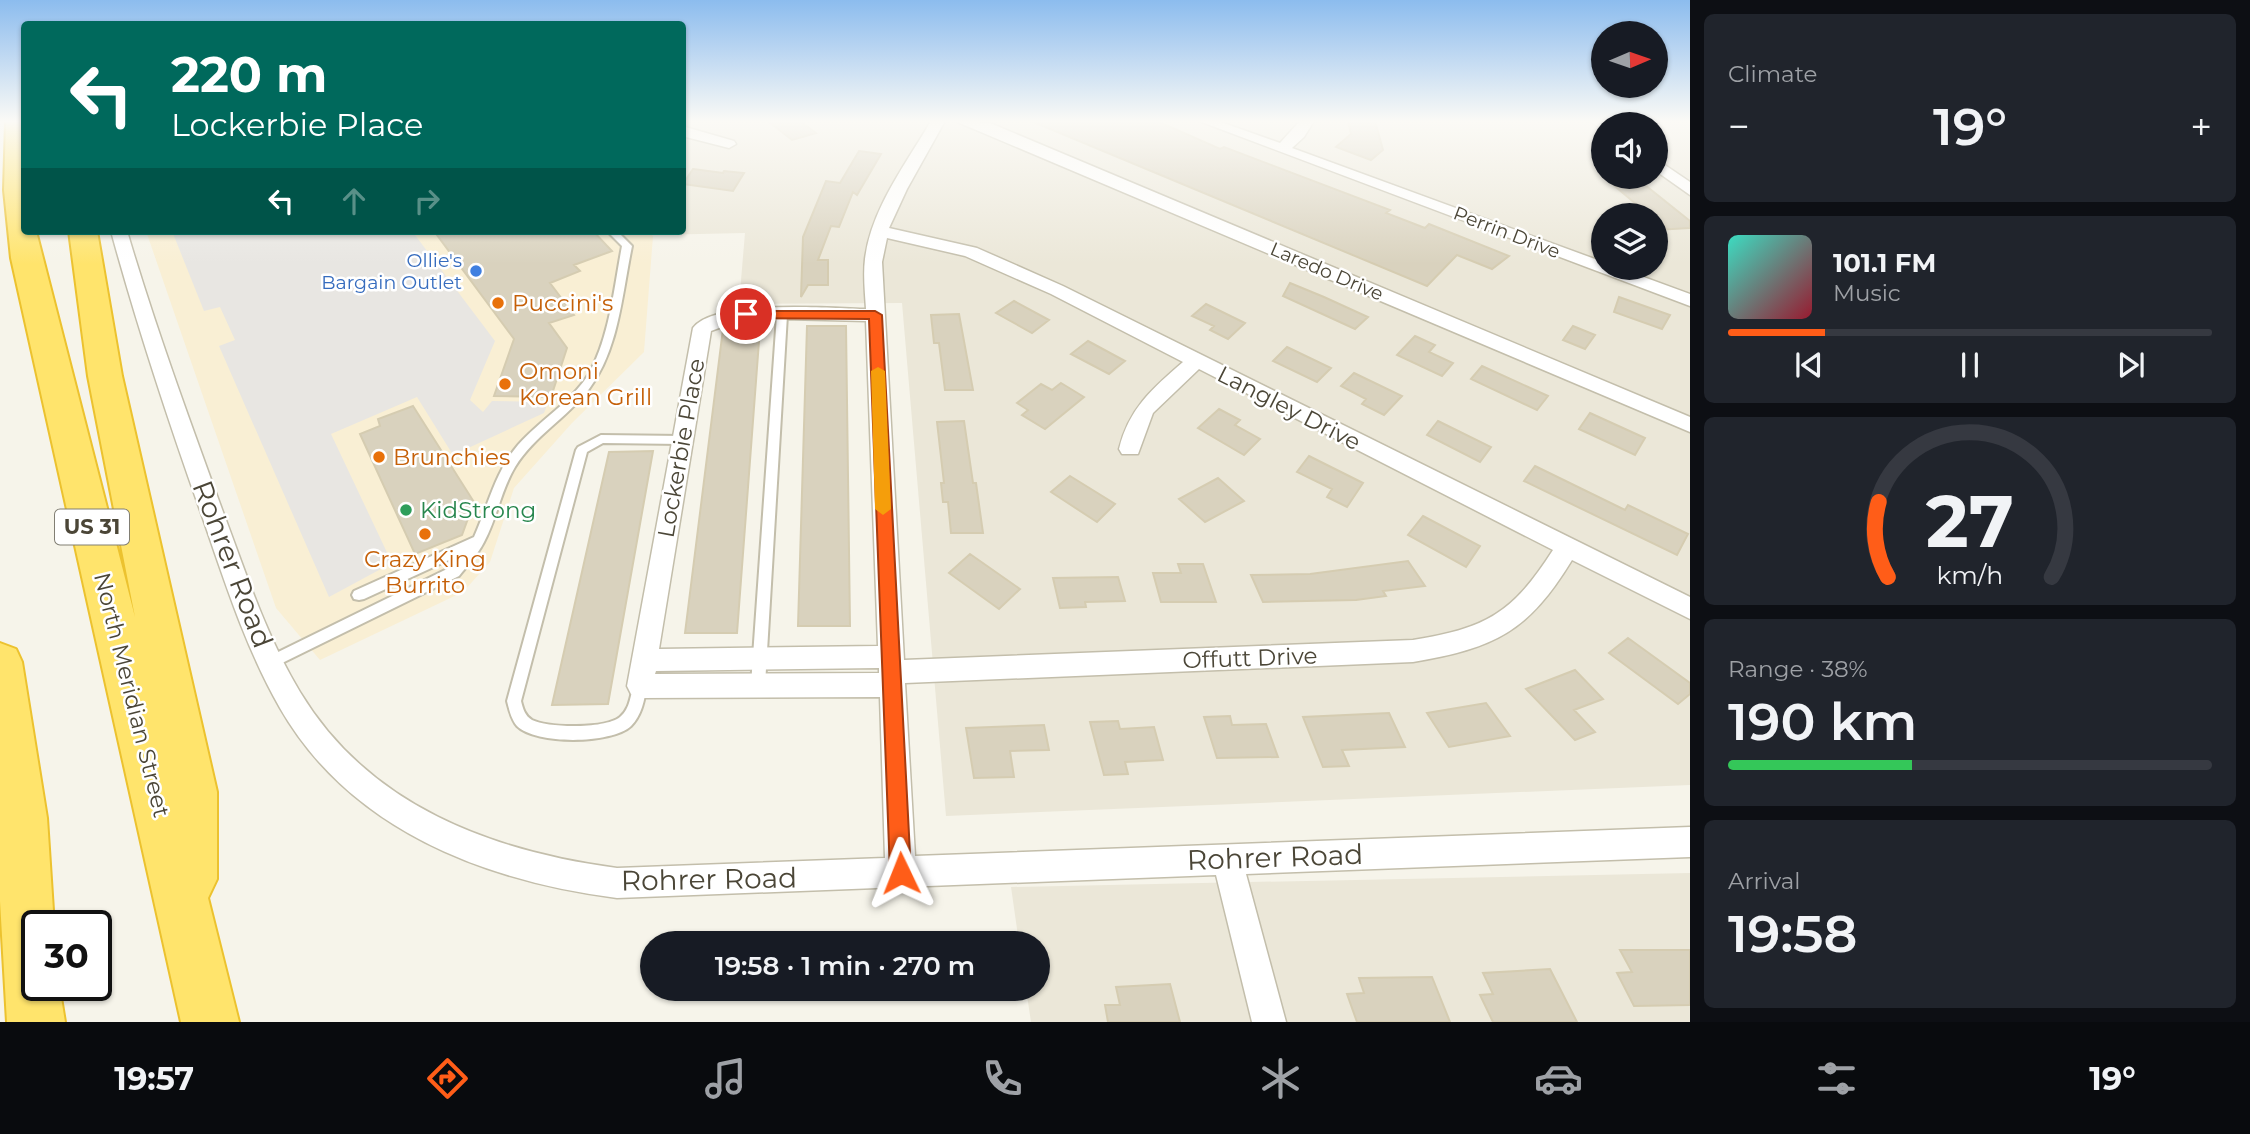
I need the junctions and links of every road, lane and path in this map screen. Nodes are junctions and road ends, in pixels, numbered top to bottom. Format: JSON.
{"nodes":[{"id":1,"x":15,"y":169,"type":"edge"},
{"id":2,"x":913,"y":169,"type":"edge"},
{"id":3,"x":1086,"y":169,"type":"edge"},
{"id":4,"x":1335,"y":169,"type":"edge"},
{"id":5,"x":1668,"y":173,"type":"edge"},
{"id":6,"x":1690,"y":190,"type":"edge"},
{"id":7,"x":21,"y":229,"type":"edge"},
{"id":8,"x":880,"y":231,"type":"junction"},
{"id":9,"x":22,"y":235,"type":"edge"},
{"id":10,"x":84,"y":235,"type":"edge"},
{"id":11,"x":120,"y":235,"type":"edge"},
{"id":12,"x":616,"y":235,"type":"edge"},
{"id":13,"x":1690,"y":300,"type":"edge"},
{"id":14,"x":782,"y":315,"type":"junction"},
{"id":15,"x":875,"y":315,"type":"junction"},
{"id":16,"x":1196,"y":361,"type":"junction"},
{"id":17,"x":1690,"y":425,"type":"edge"},
{"id":18,"x":682,"y":440,"type":"junction"},
{"id":19,"x":1130,"y":449,"type":"dead end"},
{"id":20,"x":479,"y":540,"type":"junction"},
{"id":21,"x":1566,"y":549,"type":"junction"},
{"id":22,"x":359,"y":595,"type":"dead end"},
{"id":23,"x":1690,"y":609,"type":"edge"},
{"id":24,"x":0,"y":662,"type":"edge"},
{"id":25,"x":271,"y":662,"type":"junction"},
{"id":26,"x":892,"y":671,"type":"junction"},
{"id":27,"x":759,"y":672,"type":"junction"},
{"id":28,"x":642,"y":673,"type":"junction"},
{"id":29,"x":11,"y":807,"type":"edge"},
{"id":30,"x":1690,"y":842,"type":"edge"},
{"id":31,"x":1227,"y":859,"type":"junction"},
{"id":32,"x":901,"y":873,"type":"junction"},
{"id":33,"x":190,"y":930,"type":"junction"},
{"id":34,"x":36,"y":1022,"type":"edge"},
{"id":35,"x":210,"y":1022,"type":"edge"},
{"id":36,"x":1269,"y":1022,"type":"edge"}],
"edges":[{"from":1,"to":7,"type":"highway","name":"North Meridian Street","number":"US 31"},
{"from":2,"to":8,"type":"street"},
{"from":3,"to":17,"type":"street","name":"Laredo Drive"},
{"from":4,"to":13,"type":"street","name":"Perrin Drive"},
{"from":5,"to":6,"type":"street"},
{"from":8,"to":15,"type":"street"},
{"from":8,"to":16,"type":"street","name":"Langley Drive"},
{"from":9,"to":33,"type":"highway","name":"North Meridian Street","number":"US 31"},
{"from":10,"to":33,"type":"highway"},
{"from":11,"to":25,"type":"street","name":"Rohrer Road"},
{"from":12,"to":20,"type":"lane"},
{"from":14,"to":15,"type":"street","name":"Lockerbie Place"},
{"from":14,"to":18,"type":"street","name":"Lockerbie Place"},
{"from":14,"to":27,"type":"lane"},
{"from":15,"to":26,"type":"street"},
{"from":16,"to":19,"type":"street"},
{"from":16,"to":21,"type":"street","name":"Langley Drive"},
{"from":18,"to":28,"type":"street","name":"Lockerbie Place"},
{"from":18,"to":28,"type":"lane"},
{"from":20,"to":22,"type":"lane"},
{"from":20,"to":25,"type":"lane"},
{"from":21,"to":23,"type":"street","name":"Langley Drive"},
{"from":21,"to":26,"type":"street","name":"Offutt Drive"},
{"from":24,"to":29,"type":"highway"},
{"from":25,"to":32,"type":"street","name":"Rohrer Road"},
{"from":26,"to":27,"type":"street"},
{"from":26,"to":32,"type":"street"},
{"from":27,"to":28,"type":"street"},
{"from":29,"to":34,"type":"highway"},
{"from":30,"to":31,"type":"street","name":"Rohrer Road"},
{"from":31,"to":32,"type":"street","name":"Rohrer Road"},
{"from":31,"to":36,"type":"street"},
{"from":33,"to":35,"type":"highway","name":"North Meridian Street","number":"US 31"}]}
